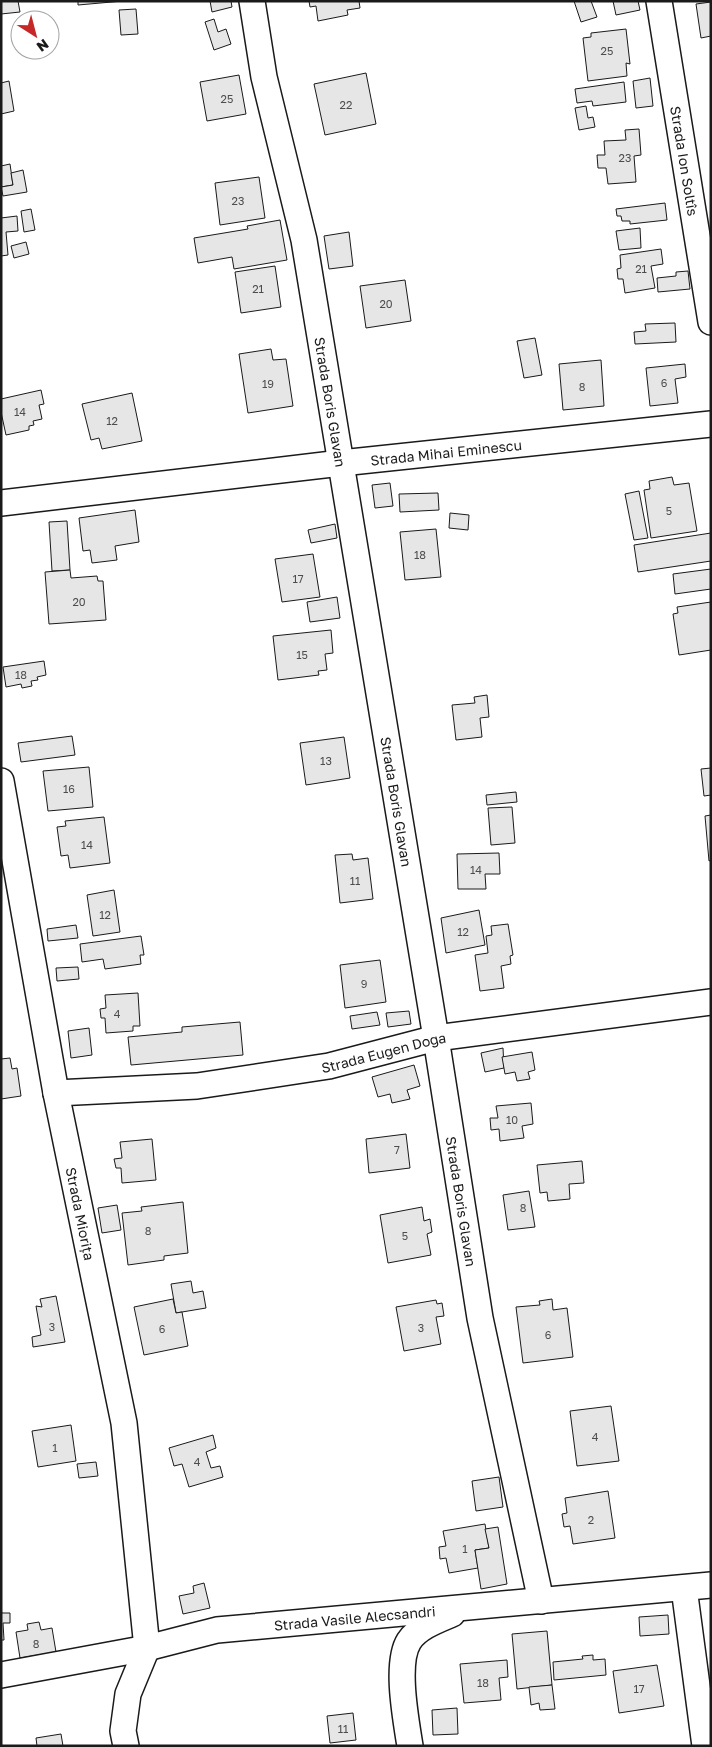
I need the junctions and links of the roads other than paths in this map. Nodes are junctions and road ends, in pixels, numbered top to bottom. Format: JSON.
{"nodes":[{"id":1,"x":252,"y":1,"type":"edge"},
{"id":2,"x":659,"y":1,"type":"edge"},
{"id":3,"x":711,"y":322,"type":"edge"},
{"id":4,"x":711,"y":424,"type":"edge"},
{"id":5,"x":341,"y":463,"type":"junction"},
{"id":6,"x":1,"y":503,"type":"edge"},
{"id":7,"x":1,"y":781,"type":"edge"},
{"id":8,"x":711,"y":1002,"type":"edge"},
{"id":9,"x":436,"y":1038,"type":"junction"},
{"id":10,"x":56,"y":1093,"type":"junction"},
{"id":11,"x":711,"y":1585,"type":"edge"},
{"id":12,"x":684,"y":1588,"type":"junction"},
{"id":13,"x":541,"y":1601,"type":"junction"},
{"id":14,"x":467,"y":1607,"type":"junction"},
{"id":15,"x":147,"y":1648,"type":"junction"},
{"id":16,"x":1,"y":1675,"type":"edge"},
{"id":17,"x":126,"y":1746,"type":"edge"},
{"id":18,"x":410,"y":1746,"type":"edge"},
{"id":19,"x":705,"y":1746,"type":"edge"}],
"edges":[{"from":1,"to":5,"type":"street","name":"Strada Boris Glavan"},
{"from":2,"to":3,"type":"street","name":"Strada Ion Soltîs"},
{"from":4,"to":5,"type":"street","name":"Strada Mihai Eminescu"},
{"from":5,"to":6,"type":"street","name":"Strada Mihai Eminescu"},
{"from":5,"to":9,"type":"street","name":"Strada Boris Glavan"},
{"from":7,"to":10,"type":"street","name":"Strada Miorița"},
{"from":8,"to":9,"type":"street","name":"Strada Eugen Doga"},
{"from":9,"to":10,"type":"street","name":"Strada Eugen Doga"},
{"from":9,"to":13,"type":"street","name":"Strada Boris Glavan"},
{"from":10,"to":15,"type":"street","name":"Strada Miorița"},
{"from":11,"to":12,"type":"street","name":"Strada Vasile Alecsandri"},
{"from":12,"to":13,"type":"street","name":"Strada Vasile Alecsandri"},
{"from":12,"to":19,"type":"street"},
{"from":13,"to":14,"type":"street","name":"Strada Vasile Alecsandri"},
{"from":14,"to":15,"type":"street","name":"Strada Vasile Alecsandri"},
{"from":14,"to":18,"type":"street"},
{"from":15,"to":16,"type":"street","name":"Strada Vasile Alecsandri"},
{"from":15,"to":17,"type":"street"}]}
